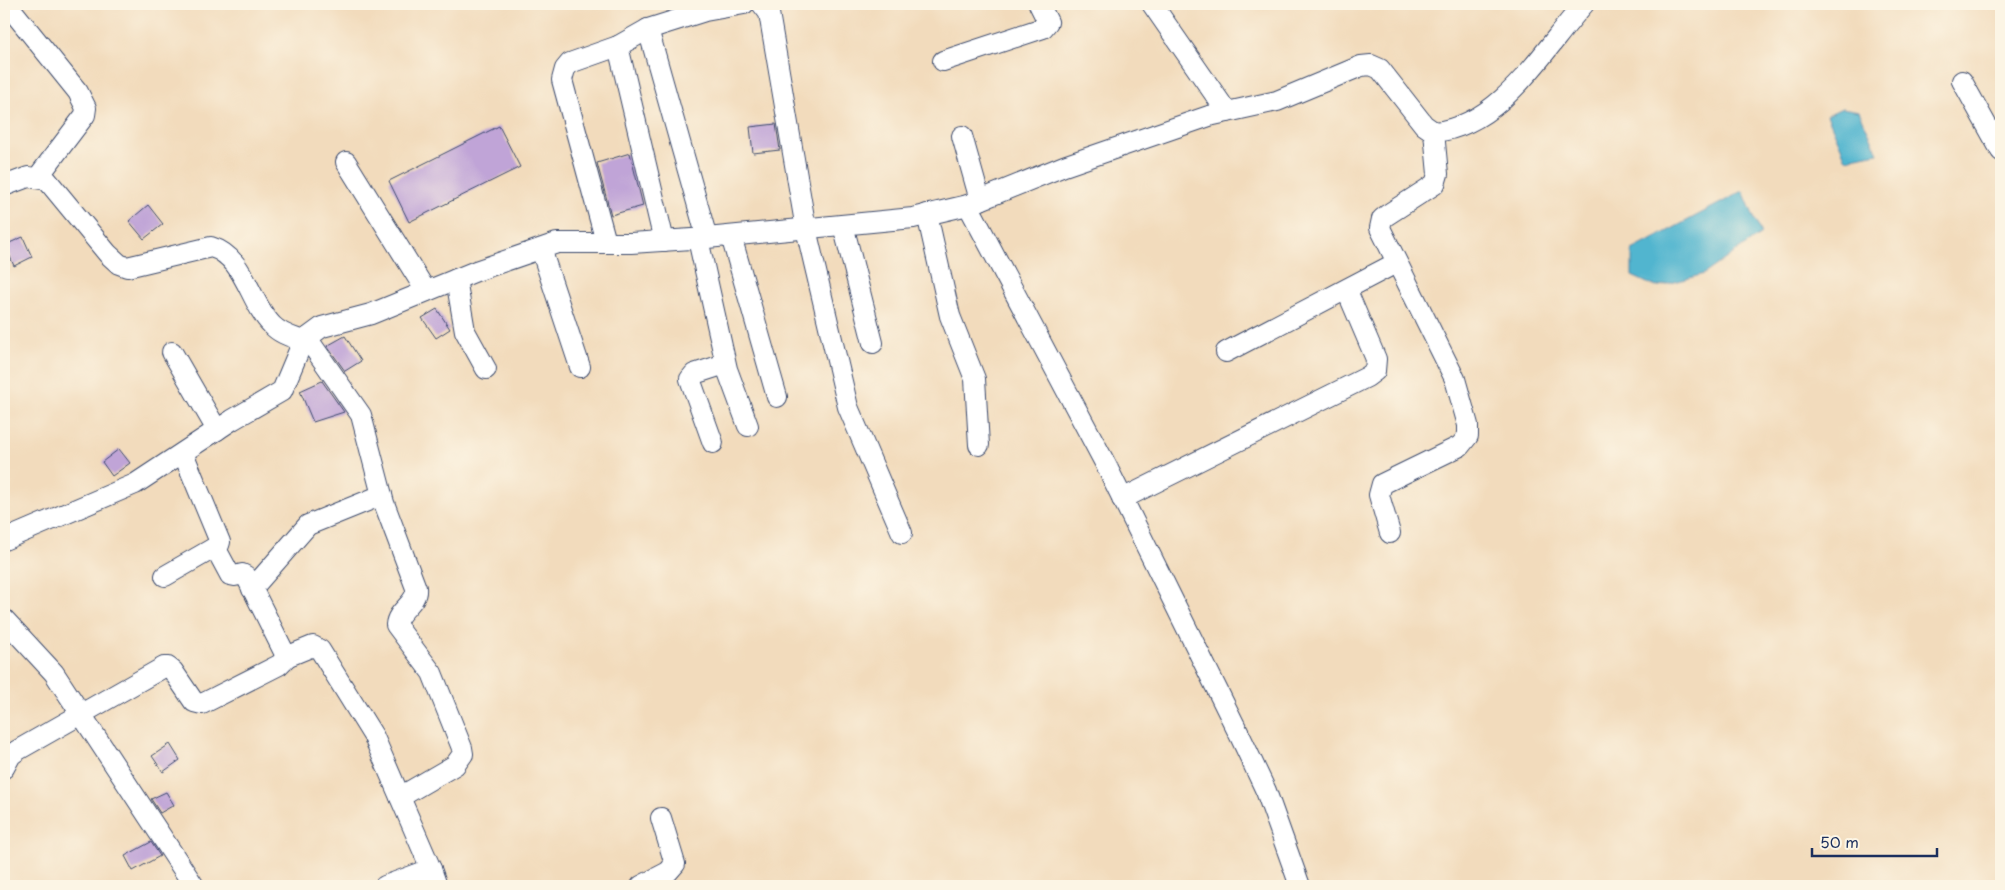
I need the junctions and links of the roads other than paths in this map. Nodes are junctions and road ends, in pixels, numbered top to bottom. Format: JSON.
{"nodes":[{"id":1,"x":7,"y":4,"type":"edge"},
{"id":2,"x":738,"y":4,"type":"edge"},
{"id":3,"x":762,"y":4,"type":"edge"},
{"id":4,"x":1039,"y":4,"type":"edge"},
{"id":5,"x":1152,"y":4,"type":"edge"},
{"id":6,"x":1584,"y":4,"type":"edge"},
{"id":7,"x":713,"y":7,"type":"edge"},
{"id":8,"x":648,"y":30,"type":"junction"},
{"id":9,"x":618,"y":46,"type":"junction"},
{"id":10,"x":943,"y":61,"type":"dead end"},
{"id":11,"x":1962,"y":81,"type":"dead end"},
{"id":12,"x":1227,"y":112,"type":"junction"},
{"id":13,"x":1434,"y":132,"type":"junction"},
{"id":14,"x":962,"y":136,"type":"dead end"},
{"id":15,"x":2001,"y":151,"type":"edge"},
{"id":16,"x":346,"y":162,"type":"dead end"},
{"id":17,"x":38,"y":177,"type":"junction"},
{"id":18,"x":4,"y":186,"type":"edge"},
{"id":19,"x":974,"y":203,"type":"junction"},
{"id":20,"x":927,"y":214,"type":"junction"},
{"id":21,"x":843,"y":225,"type":"junction"},
{"id":22,"x":806,"y":229,"type":"junction"},
{"id":23,"x":731,"y":236,"type":"junction"},
{"id":24,"x":703,"y":238,"type":"junction"},
{"id":25,"x":664,"y":241,"type":"junction"},
{"id":26,"x":606,"y":242,"type":"junction"},
{"id":27,"x":541,"y":249,"type":"junction"},
{"id":28,"x":1396,"y":263,"type":"junction"},
{"id":29,"x":456,"y":279,"type":"junction"},
{"id":30,"x":426,"y":291,"type":"junction"},
{"id":31,"x":1347,"y":291,"type":"junction"},
{"id":32,"x":305,"y":340,"type":"junction"},
{"id":33,"x":872,"y":343,"type":"dead end"},
{"id":34,"x":172,"y":352,"type":"dead end"},
{"id":35,"x":1226,"y":352,"type":"dead end"},
{"id":36,"x":725,"y":364,"type":"junction"},
{"id":37,"x":580,"y":367,"type":"dead end"},
{"id":38,"x":486,"y":368,"type":"dead end"},
{"id":39,"x":777,"y":397,"type":"dead end"},
{"id":40,"x":748,"y":426,"type":"dead end"},
{"id":41,"x":217,"y":430,"type":"junction"},
{"id":42,"x":713,"y":443,"type":"dead end"},
{"id":43,"x":979,"y":445,"type":"dead end"},
{"id":44,"x":183,"y":453,"type":"junction"},
{"id":45,"x":382,"y":495,"type":"junction"},
{"id":46,"x":1122,"y":499,"type":"junction"},
{"id":47,"x":902,"y":534,"type":"dead end"},
{"id":48,"x":1390,"y":534,"type":"dead end"},
{"id":49,"x":4,"y":540,"type":"edge"},
{"id":50,"x":215,"y":547,"type":"junction"},
{"id":51,"x":165,"y":576,"type":"dead end"},
{"id":52,"x":252,"y":589,"type":"junction"},
{"id":53,"x":4,"y":619,"type":"edge"},
{"id":54,"x":288,"y":656,"type":"junction"},
{"id":55,"x":82,"y":714,"type":"junction"},
{"id":56,"x":4,"y":768,"type":"edge"},
{"id":57,"x":400,"y":797,"type":"junction"},
{"id":58,"x":661,"y":818,"type":"dead end"},
{"id":59,"x":434,"y":878,"type":"edge"},
{"id":60,"x":194,"y":886,"type":"edge"},
{"id":61,"x":385,"y":886,"type":"edge"},
{"id":62,"x":641,"y":886,"type":"edge"},
{"id":63,"x":1300,"y":886,"type":"edge"}],
"edges":[{"from":1,"to":17,"type":"street"},
{"from":2,"to":7,"type":"street"},
{"from":3,"to":22,"type":"street"},
{"from":4,"to":10,"type":"street"},
{"from":5,"to":12,"type":"street"},
{"from":6,"to":13,"type":"street"},
{"from":7,"to":8,"type":"street"},
{"from":8,"to":9,"type":"street"},
{"from":8,"to":24,"type":"street"},
{"from":9,"to":25,"type":"street"},
{"from":9,"to":26,"type":"street"},
{"from":11,"to":15,"type":"street"},
{"from":12,"to":13,"type":"street"},
{"from":12,"to":19,"type":"street"},
{"from":13,"to":28,"type":"street"},
{"from":14,"to":19,"type":"street"},
{"from":16,"to":30,"type":"street"},
{"from":17,"to":18,"type":"street"},
{"from":17,"to":32,"type":"street"},
{"from":19,"to":20,"type":"street"},
{"from":19,"to":46,"type":"street"},
{"from":20,"to":21,"type":"street"},
{"from":20,"to":43,"type":"street"},
{"from":21,"to":22,"type":"street"},
{"from":21,"to":33,"type":"street"},
{"from":22,"to":23,"type":"street"},
{"from":22,"to":47,"type":"street"},
{"from":23,"to":24,"type":"street"},
{"from":23,"to":39,"type":"street"},
{"from":24,"to":25,"type":"street"},
{"from":24,"to":36,"type":"street"},
{"from":25,"to":26,"type":"street"},
{"from":26,"to":27,"type":"street"},
{"from":27,"to":29,"type":"street"},
{"from":27,"to":37,"type":"street"},
{"from":28,"to":31,"type":"street"},
{"from":28,"to":48,"type":"street"},
{"from":29,"to":30,"type":"street"},
{"from":29,"to":38,"type":"street"},
{"from":30,"to":32,"type":"street"},
{"from":31,"to":35,"type":"street"},
{"from":31,"to":46,"type":"street"},
{"from":32,"to":41,"type":"street"},
{"from":32,"to":45,"type":"street"},
{"from":34,"to":41,"type":"street"},
{"from":36,"to":40,"type":"street"},
{"from":36,"to":42,"type":"street"},
{"from":41,"to":44,"type":"street"},
{"from":44,"to":49,"type":"street"},
{"from":44,"to":50,"type":"street"},
{"from":45,"to":52,"type":"street"},
{"from":45,"to":57,"type":"street"},
{"from":46,"to":63,"type":"street"},
{"from":50,"to":51,"type":"street"},
{"from":50,"to":52,"type":"street"},
{"from":52,"to":54,"type":"street"},
{"from":53,"to":55,"type":"street"},
{"from":54,"to":55,"type":"street"},
{"from":54,"to":57,"type":"street"},
{"from":55,"to":56,"type":"street"},
{"from":55,"to":60,"type":"street"},
{"from":57,"to":59,"type":"street"},
{"from":58,"to":62,"type":"street"},
{"from":59,"to":61,"type":"street"}]}
